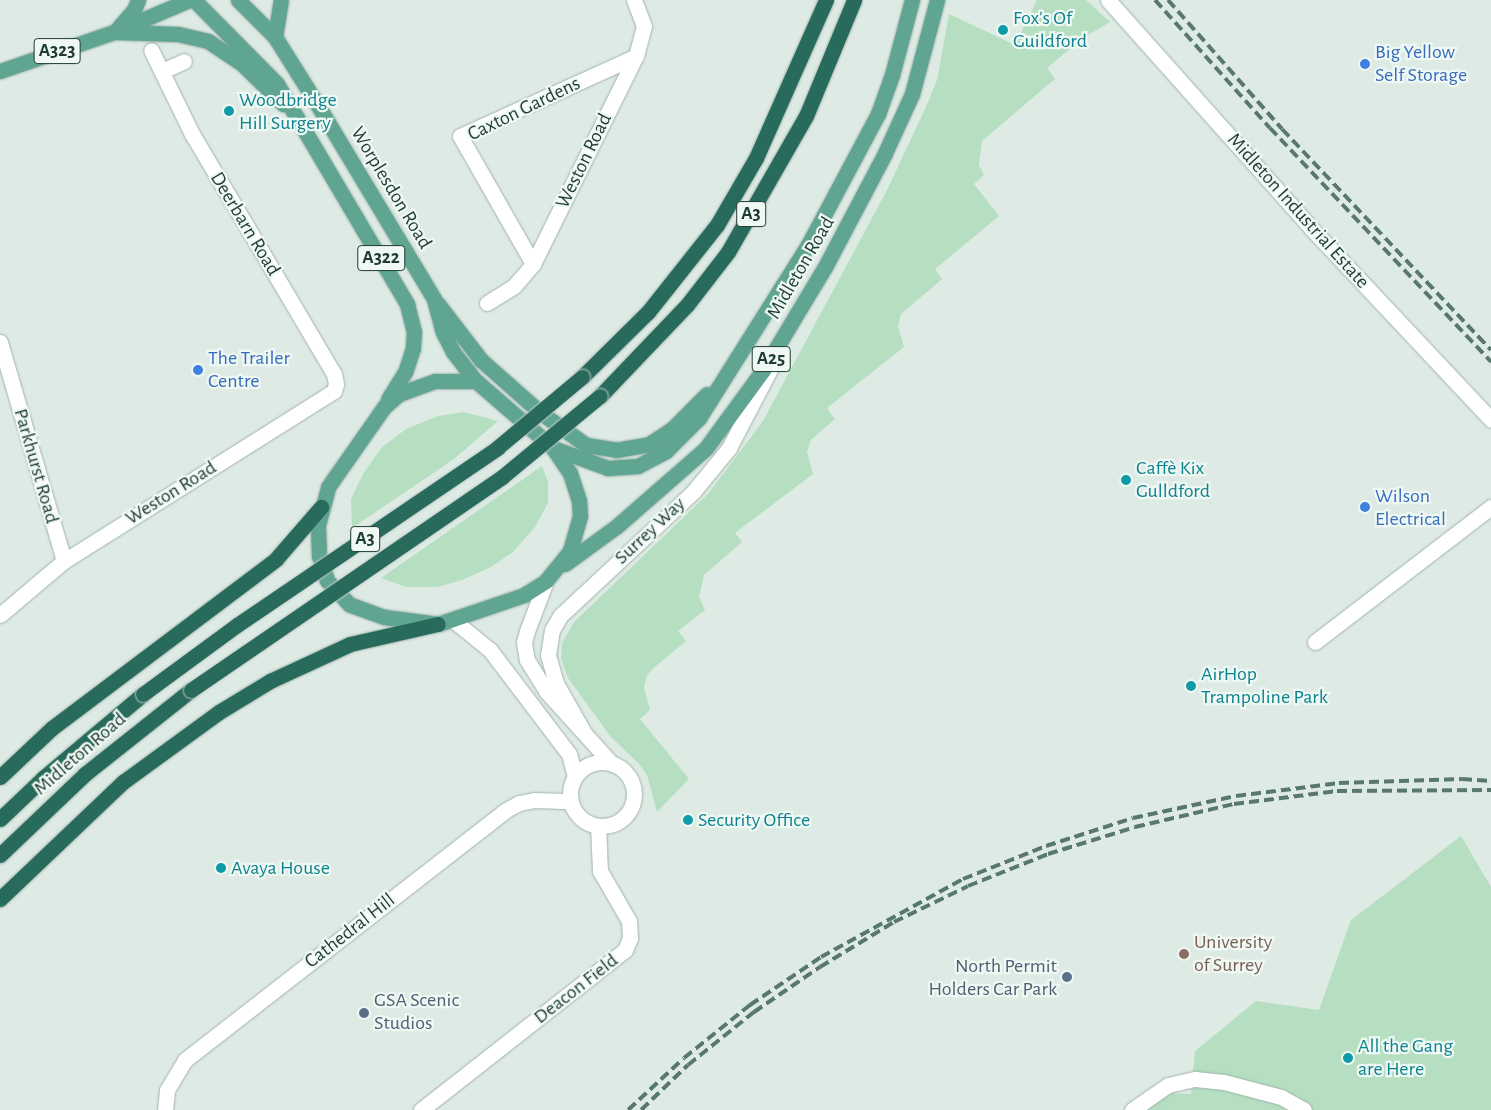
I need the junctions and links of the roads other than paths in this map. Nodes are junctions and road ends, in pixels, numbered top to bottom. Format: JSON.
{"nodes":[{"id":1,"x":138,"y":0,"type":"edge"},
{"id":2,"x":189,"y":0,"type":"edge"},
{"id":3,"x":194,"y":0,"type":"edge"},
{"id":4,"x":238,"y":0,"type":"edge"},
{"id":5,"x":281,"y":0,"type":"edge"},
{"id":6,"x":634,"y":0,"type":"edge"},
{"id":7,"x":826,"y":0,"type":"edge"},
{"id":8,"x":854,"y":0,"type":"edge"},
{"id":9,"x":912,"y":0,"type":"edge"},
{"id":10,"x":937,"y":0,"type":"edge"},
{"id":11,"x":1108,"y":0,"type":"edge"},
{"id":12,"x":114,"y":32,"type":"junction"},
{"id":13,"x":275,"y":37,"type":"junction"},
{"id":14,"x":151,"y":50,"type":"dead end"},
{"id":15,"x":636,"y":56,"type":"junction"},
{"id":16,"x":184,"y":61,"type":"dead end"},
{"id":17,"x":0,"y":70,"type":"edge"},
{"id":18,"x":162,"y":71,"type":"junction"},
{"id":19,"x":298,"y":116,"type":"junction"},
{"id":20,"x":533,"y":264,"type":"junction"},
{"id":21,"x":434,"y":299,"type":"junction"},
{"id":22,"x":487,"y":303,"type":"dead end"},
{"id":23,"x":790,"y":328,"type":"junction"},
{"id":24,"x":0,"y":342,"type":"edge"},
{"id":25,"x":334,"y":374,"type":"joint"},
{"id":26,"x":722,"y":380,"type":"junction"},
{"id":27,"x":476,"y":381,"type":"junction"},
{"id":28,"x":384,"y":407,"type":"junction"},
{"id":29,"x":1491,"y":420,"type":"edge"},
{"id":30,"x":553,"y":448,"type":"junction"},
{"id":31,"x":321,"y":507,"type":"junction"},
{"id":32,"x":1491,"y":507,"type":"edge"},
{"id":33,"x":64,"y":561,"type":"junction"},
{"id":34,"x":560,"y":568,"type":"junction"},
{"id":35,"x":546,"y":581,"type":"junction"},
{"id":36,"x":0,"y":615,"type":"edge"},
{"id":37,"x":453,"y":620,"type":"junction"},
{"id":38,"x":438,"y":624,"type":"junction"},
{"id":39,"x":1315,"y":642,"type":"dead end"},
{"id":40,"x":583,"y":730,"type":"junction"},
{"id":41,"x":612,"y":764,"type":"junction"},
{"id":42,"x":575,"y":776,"type":"junction"},
{"id":43,"x":0,"y":777,"type":"edge"},
{"id":44,"x":571,"y":801,"type":"junction"},
{"id":45,"x":0,"y":819,"type":"edge"},
{"id":46,"x":598,"y":826,"type":"junction"},
{"id":47,"x":0,"y":855,"type":"edge"},
{"id":48,"x":0,"y":899,"type":"edge"},
{"id":49,"x":165,"y":1110,"type":"edge"},
{"id":50,"x":421,"y":1110,"type":"edge"},
{"id":51,"x":1132,"y":1110,"type":"edge"},
{"id":52,"x":1304,"y":1110,"type":"edge"}],
"edges":[{"from":1,"to":12,"type":"main road"},
{"from":2,"to":12,"type":"main road"},
{"from":3,"to":19,"type":"main road"},
{"from":4,"to":13,"type":"main road","name":"Worplesdon Road"},
{"from":5,"to":13,"type":"main road"},
{"from":6,"to":15,"type":"street","name":"Weston Road"},
{"from":7,"to":45,"type":"highway","name":"Midleton Road","number":"A3","bridge":true},
{"from":8,"to":47,"type":"highway","name":"Midleton Road","number":"A3","bridge":true},
{"from":9,"to":26,"type":"main road","name":"Midleton Road","number":"A25"},
{"from":10,"to":23,"type":"main road","name":"Midleton Road","number":"A25"},
{"from":11,"to":29,"type":"street","name":"Midleton Industrial Estate"},
{"from":12,"to":17,"type":"main road","number":"A323"},
{"from":12,"to":19,"type":"main road"},
{"from":13,"to":21,"type":"main road","name":"Worplesdon Road"},
{"from":14,"to":18,"type":"street","name":"Deerbarn Road"},
{"from":15,"to":20,"type":"street","name":"Weston Road"},
{"from":15,"to":20,"type":"street","name":"Caxton Gardens"},
{"from":16,"to":18,"type":"street"},
{"from":18,"to":25,"type":"street","name":"Deerbarn Road"},
{"from":19,"to":28,"type":"main road","number":"A322"},
{"from":20,"to":22,"type":"street","name":"Weston Road"},
{"from":21,"to":26,"type":"main road"},
{"from":21,"to":27,"type":"main road","name":"Worplesdon Road"},
{"from":23,"to":34,"type":"main road","name":"Midleton Road","number":"A25"},
{"from":23,"to":40,"type":"street","name":"Surrey Way"},
{"from":24,"to":33,"type":"street","name":"Parkhurst Road"},
{"from":25,"to":33,"type":"street","name":"Weston Road"},
{"from":26,"to":30,"type":"main road","name":"Midleton Road","number":"A25"},
{"from":27,"to":28,"type":"main road"},
{"from":27,"to":30,"type":"main road","name":"Worplesdon Road"},
{"from":28,"to":31,"type":"main road"},
{"from":30,"to":34,"type":"main road"},
{"from":31,"to":38,"type":"main road"},
{"from":31,"to":43,"type":"highway"},
{"from":32,"to":39,"type":"street"},
{"from":33,"to":36,"type":"street","name":"Weston Road"},
{"from":34,"to":35,"type":"main road"},
{"from":35,"to":37,"type":"main road"},
{"from":35,"to":40,"type":"street","name":"Surrey Way"},
{"from":37,"to":38,"type":"main road"},
{"from":37,"to":42,"type":"street"},
{"from":38,"to":48,"type":"highway"},
{"from":40,"to":41,"type":"street","name":"Surrey Way"},
{"from":41,"to":42,"type":"street"},
{"from":41,"to":46,"type":"street"},
{"from":42,"to":44,"type":"street"},
{"from":44,"to":46,"type":"street"},
{"from":44,"to":49,"type":"street","name":"Cathedral Hill"},
{"from":46,"to":50,"type":"street","name":"Deacon Field"},
{"from":51,"to":52,"type":"street"}]}
